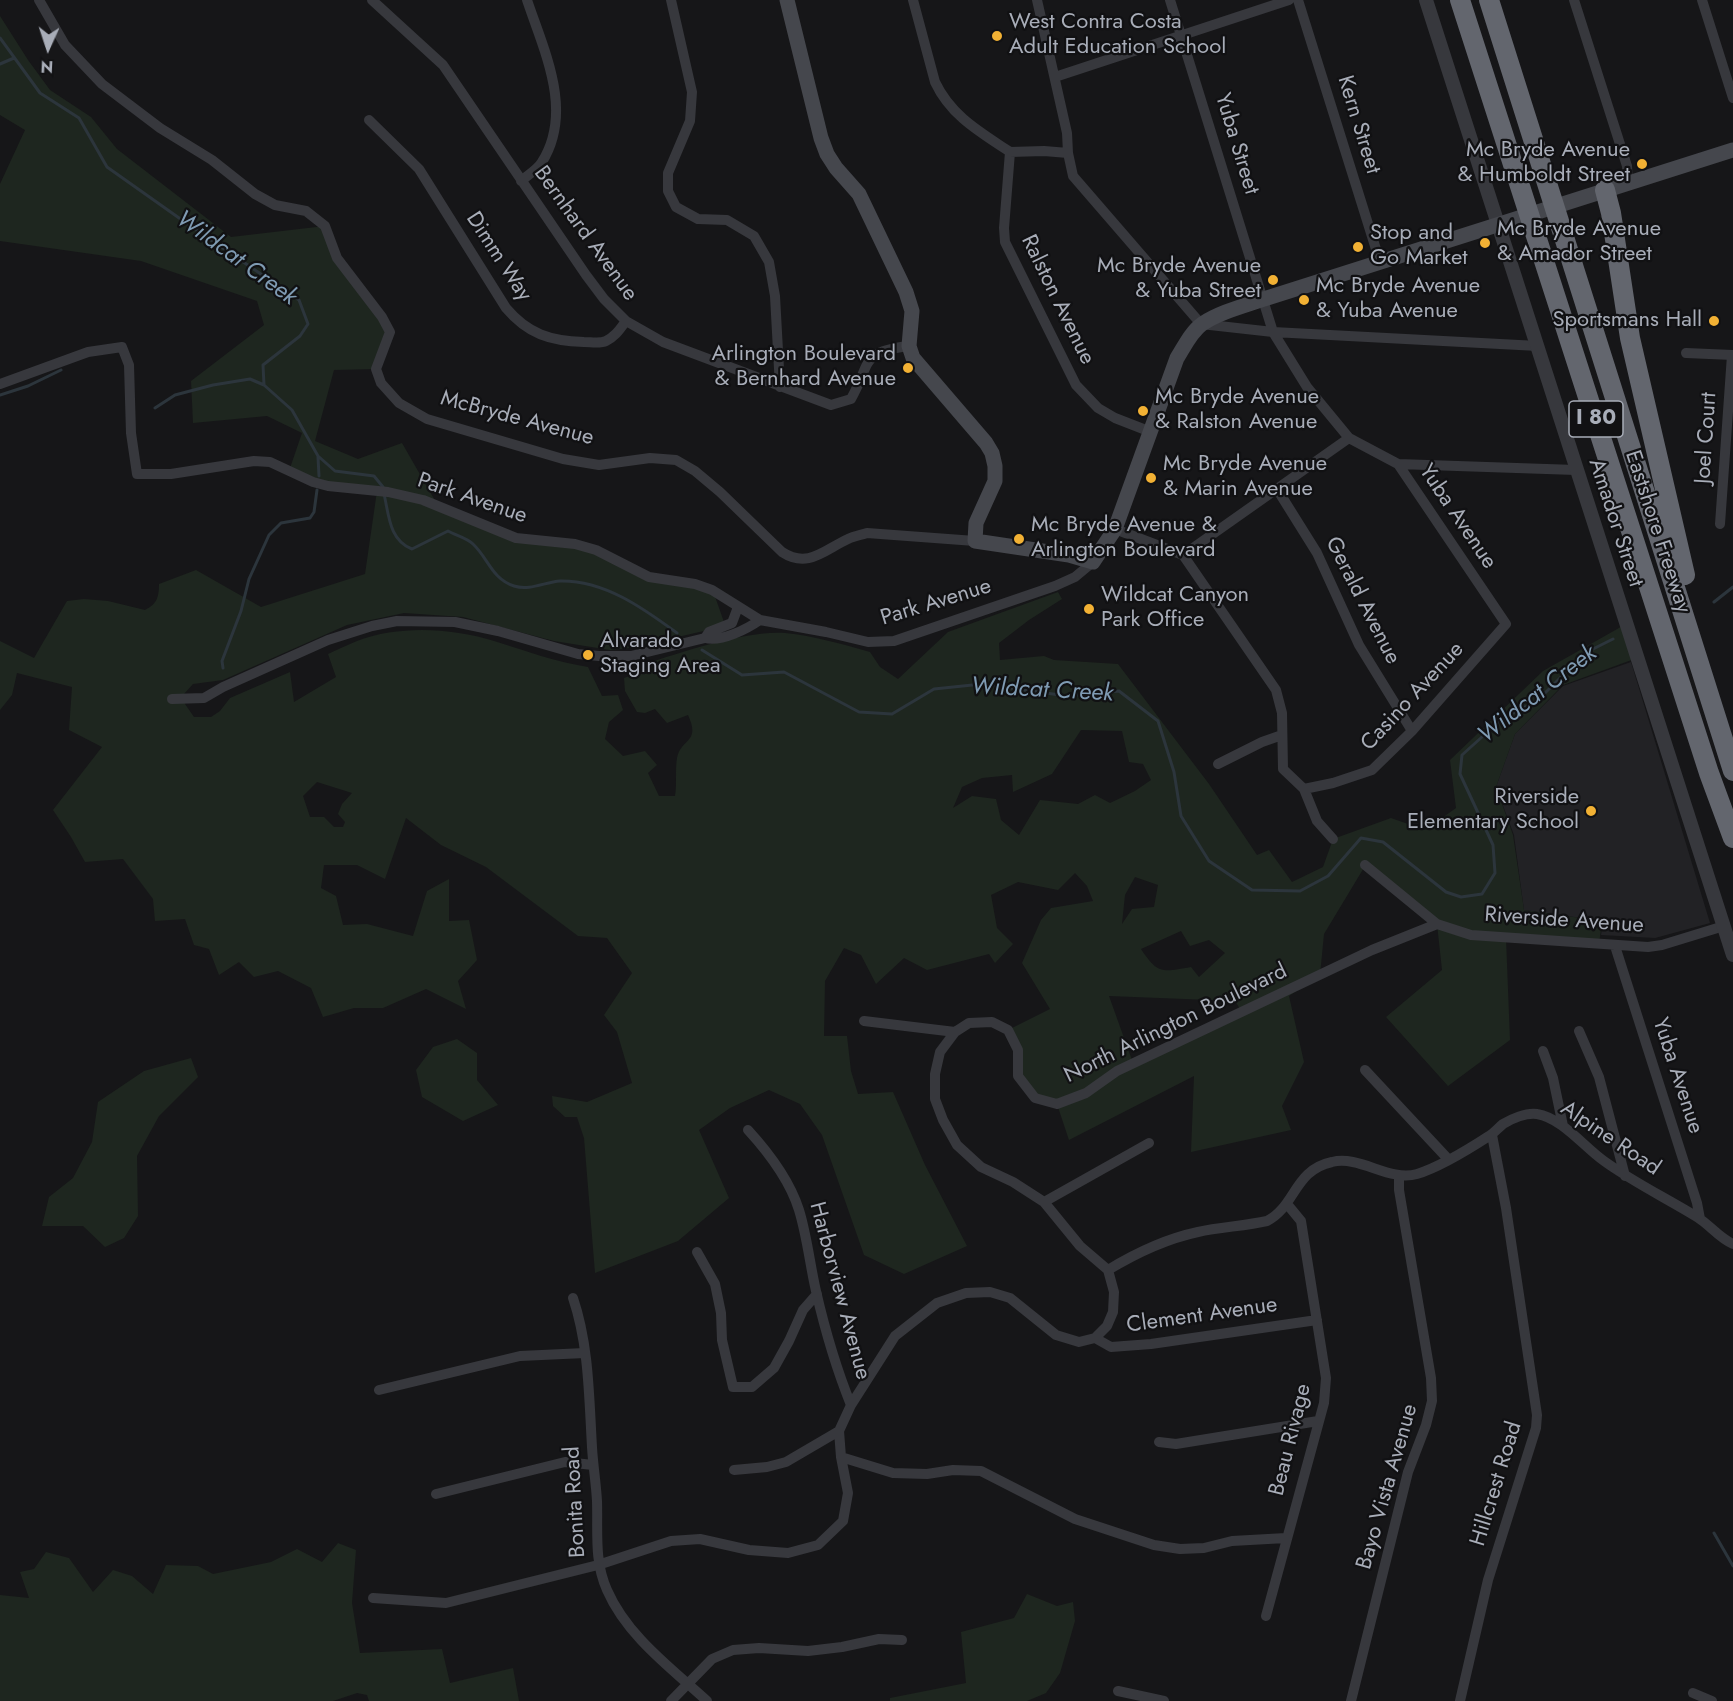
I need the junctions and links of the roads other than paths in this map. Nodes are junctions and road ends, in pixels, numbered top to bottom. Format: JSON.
{"nodes":[{"id":1,"x":39,"y":0,"type":"edge"},
{"id":2,"x":372,"y":0,"type":"edge"},
{"id":3,"x":527,"y":0,"type":"edge"},
{"id":4,"x":671,"y":0,"type":"edge"},
{"id":5,"x":787,"y":0,"type":"edge"},
{"id":6,"x":913,"y":0,"type":"edge"},
{"id":7,"x":1037,"y":0,"type":"edge"},
{"id":8,"x":1170,"y":0,"type":"edge"},
{"id":9,"x":1289,"y":0,"type":"edge"},
{"id":10,"x":1298,"y":0,"type":"edge"},
{"id":11,"x":1426,"y":0,"type":"edge"},
{"id":12,"x":1460,"y":0,"type":"edge"},
{"id":13,"x":1489,"y":0,"type":"edge"},
{"id":14,"x":1574,"y":0,"type":"edge"},
{"id":15,"x":1702,"y":0,"type":"edge"},
{"id":16,"x":1181,"y":34,"type":"junction"},
{"id":17,"x":1054,"y":77,"type":"junction"},
{"id":18,"x":1733,"y":98,"type":"edge"},
{"id":19,"x":369,"y":120,"type":"dead end"},
{"id":20,"x":1733,"y":150,"type":"edge"},
{"id":21,"x":1010,"y":152,"type":"junction"},
{"id":22,"x":1068,"y":153,"type":"junction"},
{"id":23,"x":522,"y":181,"type":"junction"},
{"id":24,"x":1628,"y":183,"type":"junction"},
{"id":25,"x":1605,"y":190,"type":"junction"},
{"id":26,"x":1502,"y":224,"type":"junction"},
{"id":27,"x":1380,"y":262,"type":"junction"},
{"id":28,"x":1264,"y":299,"type":"junction"},
{"id":29,"x":626,"y":321,"type":"junction"},
{"id":30,"x":1201,"y":324,"type":"junction"},
{"id":31,"x":1273,"y":332,"type":"junction"},
{"id":32,"x":909,"y":346,"type":"junction"},
{"id":33,"x":1538,"y":346,"type":"junction"},
{"id":34,"x":1686,"y":353,"type":"dead end"},
{"id":35,"x":1732,"y":355,"type":"edge"},
{"id":36,"x":0,"y":384,"type":"edge"},
{"id":37,"x":780,"y":387,"type":"junction"},
{"id":38,"x":1151,"y":432,"type":"junction"},
{"id":39,"x":1349,"y":438,"type":"junction"},
{"id":40,"x":1398,"y":464,"type":"junction"},
{"id":41,"x":1576,"y":470,"type":"junction"},
{"id":42,"x":1277,"y":489,"type":"junction"},
{"id":43,"x":1720,"y":524,"type":"dead end"},
{"id":44,"x":1114,"y":529,"type":"junction"},
{"id":45,"x":975,"y":541,"type":"junction"},
{"id":46,"x":1183,"y":555,"type":"junction"},
{"id":47,"x":1093,"y":562,"type":"junction"},
{"id":48,"x":738,"y":607,"type":"junction"},
{"id":49,"x":760,"y":620,"type":"junction"},
{"id":50,"x":1506,"y":624,"type":"joint"},
{"id":51,"x":734,"y":628,"type":"junction"},
{"id":52,"x":1704,"y":675,"type":"junction"},
{"id":53,"x":172,"y":699,"type":"dead end"},
{"id":54,"x":1412,"y":731,"type":"junction"},
{"id":55,"x":1282,"y":735,"type":"junction"},
{"id":56,"x":1218,"y":764,"type":"dead end"},
{"id":57,"x":1733,"y":771,"type":"edge"},
{"id":58,"x":1304,"y":789,"type":"junction"},
{"id":59,"x":1733,"y":838,"type":"edge"},
{"id":60,"x":1333,"y":839,"type":"dead end"},
{"id":61,"x":1365,"y":865,"type":"dead end"},
{"id":62,"x":1437,"y":924,"type":"junction"},
{"id":63,"x":1724,"y":926,"type":"junction"},
{"id":64,"x":1615,"y":946,"type":"junction"},
{"id":65,"x":1733,"y":955,"type":"edge"},
{"id":66,"x":864,"y":1021,"type":"dead end"},
{"id":67,"x":1580,"y":1031,"type":"dead end"},
{"id":68,"x":955,"y":1032,"type":"junction"},
{"id":69,"x":1543,"y":1051,"type":"dead end"},
{"id":70,"x":1365,"y":1070,"type":"dead end"},
{"id":71,"x":1563,"y":1126,"type":"junction"},
{"id":72,"x":748,"y":1130,"type":"dead end"},
{"id":73,"x":1492,"y":1135,"type":"junction"},
{"id":74,"x":1149,"y":1143,"type":"dead end"},
{"id":75,"x":1448,"y":1159,"type":"junction"},
{"id":76,"x":1399,"y":1175,"type":"junction"},
{"id":77,"x":1625,"y":1176,"type":"junction"},
{"id":78,"x":1044,"y":1202,"type":"junction"},
{"id":79,"x":1287,"y":1204,"type":"junction"},
{"id":80,"x":1700,"y":1219,"type":"junction"},
{"id":81,"x":1733,"y":1244,"type":"edge"},
{"id":82,"x":697,"y":1252,"type":"dead end"},
{"id":83,"x":1108,"y":1270,"type":"junction"},
{"id":84,"x":817,"y":1294,"type":"junction"},
{"id":85,"x":573,"y":1298,"type":"dead end"},
{"id":86,"x":1317,"y":1320,"type":"junction"},
{"id":87,"x":1095,"y":1338,"type":"junction"},
{"id":88,"x":585,"y":1353,"type":"junction"},
{"id":89,"x":379,"y":1390,"type":"dead end"},
{"id":90,"x":851,"y":1405,"type":"junction"},
{"id":91,"x":1318,"y":1421,"type":"junction"},
{"id":92,"x":839,"y":1431,"type":"junction"},
{"id":93,"x":1159,"y":1442,"type":"dead end"},
{"id":94,"x":841,"y":1457,"type":"junction"},
{"id":95,"x":593,"y":1465,"type":"junction"},
{"id":96,"x":734,"y":1470,"type":"dead end"},
{"id":97,"x":436,"y":1494,"type":"dead end"},
{"id":98,"x":1286,"y":1538,"type":"junction"},
{"id":99,"x":598,"y":1565,"type":"junction"},
{"id":100,"x":373,"y":1598,"type":"dead end"},
{"id":101,"x":1266,"y":1616,"type":"dead end"},
{"id":102,"x":902,"y":1640,"type":"dead end"},
{"id":103,"x":688,"y":1684,"type":"junction"},
{"id":104,"x":1118,"y":1691,"type":"dead end"},
{"id":105,"x":1693,"y":1693,"type":"dead end"},
{"id":106,"x":671,"y":1701,"type":"edge"},
{"id":107,"x":707,"y":1701,"type":"edge"},
{"id":108,"x":1164,"y":1701,"type":"edge"},
{"id":109,"x":1351,"y":1701,"type":"edge"},
{"id":110,"x":1460,"y":1701,"type":"edge"},
{"id":111,"x":1712,"y":1701,"type":"edge"}],
"edges":[{"from":1,"to":45,"type":"street","name":"McBryde Avenue"},
{"from":2,"to":23,"type":"street","name":"Bernhard Avenue"},
{"from":3,"to":23,"type":"street"},
{"from":4,"to":37,"type":"street"},
{"from":5,"to":32,"type":"main road"},
{"from":6,"to":21,"type":"street"},
{"from":7,"to":17,"type":"street"},
{"from":8,"to":16,"type":"street","name":"Yuba Street"},
{"from":9,"to":16,"type":"street"},
{"from":10,"to":27,"type":"street","name":"Kern Street"},
{"from":11,"to":26,"type":"street","name":"Amador Street"},
{"from":12,"to":59,"type":"highway","name":"Eastshore Freeway","number":"I 80"},
{"from":13,"to":52,"type":"highway","name":"Eastshore Freeway","number":"I 80"},
{"from":14,"to":24,"type":"street"},
{"from":15,"to":18,"type":"street"},
{"from":16,"to":17,"type":"street"},
{"from":16,"to":28,"type":"street","name":"Yuba Street"},
{"from":17,"to":22,"type":"street"},
{"from":19,"to":29,"type":"street","name":"Dimm Way"},
{"from":20,"to":24,"type":"main road"},
{"from":21,"to":22,"type":"street"},
{"from":21,"to":38,"type":"street","name":"Ralston Avenue"},
{"from":22,"to":30,"type":"street"},
{"from":23,"to":29,"type":"street","name":"Bernhard Avenue"},
{"from":24,"to":25,"type":"main road"},
{"from":25,"to":26,"type":"main road"},
{"from":25,"to":52,"type":"highway"},
{"from":26,"to":27,"type":"main road"},
{"from":26,"to":33,"type":"street","name":"Amador Street"},
{"from":27,"to":28,"type":"main road"},
{"from":28,"to":30,"type":"main road"},
{"from":28,"to":31,"type":"street","name":"Yuba Avenue"},
{"from":29,"to":37,"type":"street","name":"Bernhard Avenue"},
{"from":30,"to":31,"type":"street"},
{"from":30,"to":38,"type":"main road"},
{"from":31,"to":33,"type":"street"},
{"from":31,"to":39,"type":"street","name":"Yuba Avenue"},
{"from":32,"to":37,"type":"street","name":"Bernhard Avenue"},
{"from":32,"to":45,"type":"main road"},
{"from":33,"to":41,"type":"street","name":"Amador Street"},
{"from":34,"to":35,"type":"street"},
{"from":35,"to":43,"type":"street","name":"Joel Court"},
{"from":36,"to":48,"type":"street","name":"Park Avenue"},
{"from":38,"to":44,"type":"main road"},
{"from":39,"to":40,"type":"street","name":"Yuba Avenue"},
{"from":39,"to":42,"type":"street"},
{"from":40,"to":41,"type":"street"},
{"from":40,"to":50,"type":"street","name":"Yuba Avenue"},
{"from":41,"to":63,"type":"street","name":"Amador Street"},
{"from":42,"to":46,"type":"street"},
{"from":42,"to":54,"type":"street","name":"Gerald Avenue"},
{"from":44,"to":46,"type":"street"},
{"from":44,"to":47,"type":"main road"},
{"from":45,"to":47,"type":"main road","name":"McBryde Avenue"},
{"from":46,"to":55,"type":"street"},
{"from":47,"to":49,"type":"street","name":"Park Avenue"},
{"from":48,"to":49,"type":"street","name":"Park Avenue"},
{"from":48,"to":51,"type":"street"},
{"from":49,"to":51,"type":"street"},
{"from":50,"to":54,"type":"street","name":"Casino Avenue"},
{"from":51,"to":53,"type":"street"},
{"from":52,"to":57,"type":"highway","name":"Eastshore Freeway","number":"I 80"},
{"from":54,"to":58,"type":"street","name":"Casino Avenue"},
{"from":55,"to":56,"type":"street"},
{"from":55,"to":58,"type":"street"},
{"from":58,"to":60,"type":"street"},
{"from":61,"to":62,"type":"street"},
{"from":62,"to":64,"type":"street","name":"Riverside Avenue"},
{"from":62,"to":68,"type":"street","name":"North Arlington Boulevard"},
{"from":63,"to":64,"type":"street","name":"Riverside Avenue"},
{"from":63,"to":65,"type":"street","name":"Amador Street"},
{"from":64,"to":80,"type":"street","name":"Yuba Avenue"},
{"from":66,"to":68,"type":"street"},
{"from":67,"to":77,"type":"street"},
{"from":68,"to":78,"type":"street"},
{"from":69,"to":71,"type":"street"},
{"from":70,"to":75,"type":"street"},
{"from":71,"to":73,"type":"street","name":"Alpine Road"},
{"from":71,"to":77,"type":"street","name":"Alpine Road"},
{"from":72,"to":84,"type":"street","name":"Harborview Avenue"},
{"from":73,"to":75,"type":"street","name":"Alpine Road"},
{"from":73,"to":110,"type":"street","name":"Hillcrest Road"},
{"from":74,"to":78,"type":"street"},
{"from":75,"to":76,"type":"street","name":"Alpine Road"},
{"from":76,"to":79,"type":"street","name":"Alpine Road"},
{"from":76,"to":109,"type":"street","name":"Bayo Vista Avenue"},
{"from":77,"to":80,"type":"street","name":"Alpine Road"},
{"from":78,"to":83,"type":"street"},
{"from":79,"to":83,"type":"street","name":"Alpine Road"},
{"from":79,"to":86,"type":"street","name":"Beau Rivage"},
{"from":80,"to":81,"type":"street","name":"Alpine Road"},
{"from":82,"to":84,"type":"street"},
{"from":83,"to":87,"type":"street"},
{"from":84,"to":90,"type":"street","name":"Harborview Avenue"},
{"from":85,"to":88,"type":"street","name":"Bonita Road"},
{"from":86,"to":87,"type":"street","name":"Clement Avenue"},
{"from":86,"to":91,"type":"street","name":"Beau Rivage"},
{"from":87,"to":90,"type":"street"},
{"from":88,"to":89,"type":"street"},
{"from":88,"to":95,"type":"street","name":"Bonita Road"},
{"from":90,"to":92,"type":"street"},
{"from":91,"to":93,"type":"street"},
{"from":91,"to":98,"type":"street","name":"Beau Rivage"},
{"from":92,"to":94,"type":"street"},
{"from":92,"to":96,"type":"street"},
{"from":94,"to":98,"type":"street"},
{"from":94,"to":99,"type":"street"},
{"from":95,"to":97,"type":"street"},
{"from":95,"to":99,"type":"street","name":"Bonita Road"},
{"from":98,"to":101,"type":"street","name":"Beau Rivage"},
{"from":99,"to":100,"type":"street"},
{"from":99,"to":103,"type":"street","name":"Bonita Road"},
{"from":102,"to":103,"type":"street"},
{"from":103,"to":106,"type":"street"},
{"from":103,"to":107,"type":"street","name":"Bonita Road"},
{"from":104,"to":108,"type":"street"},
{"from":105,"to":111,"type":"street"}]}
